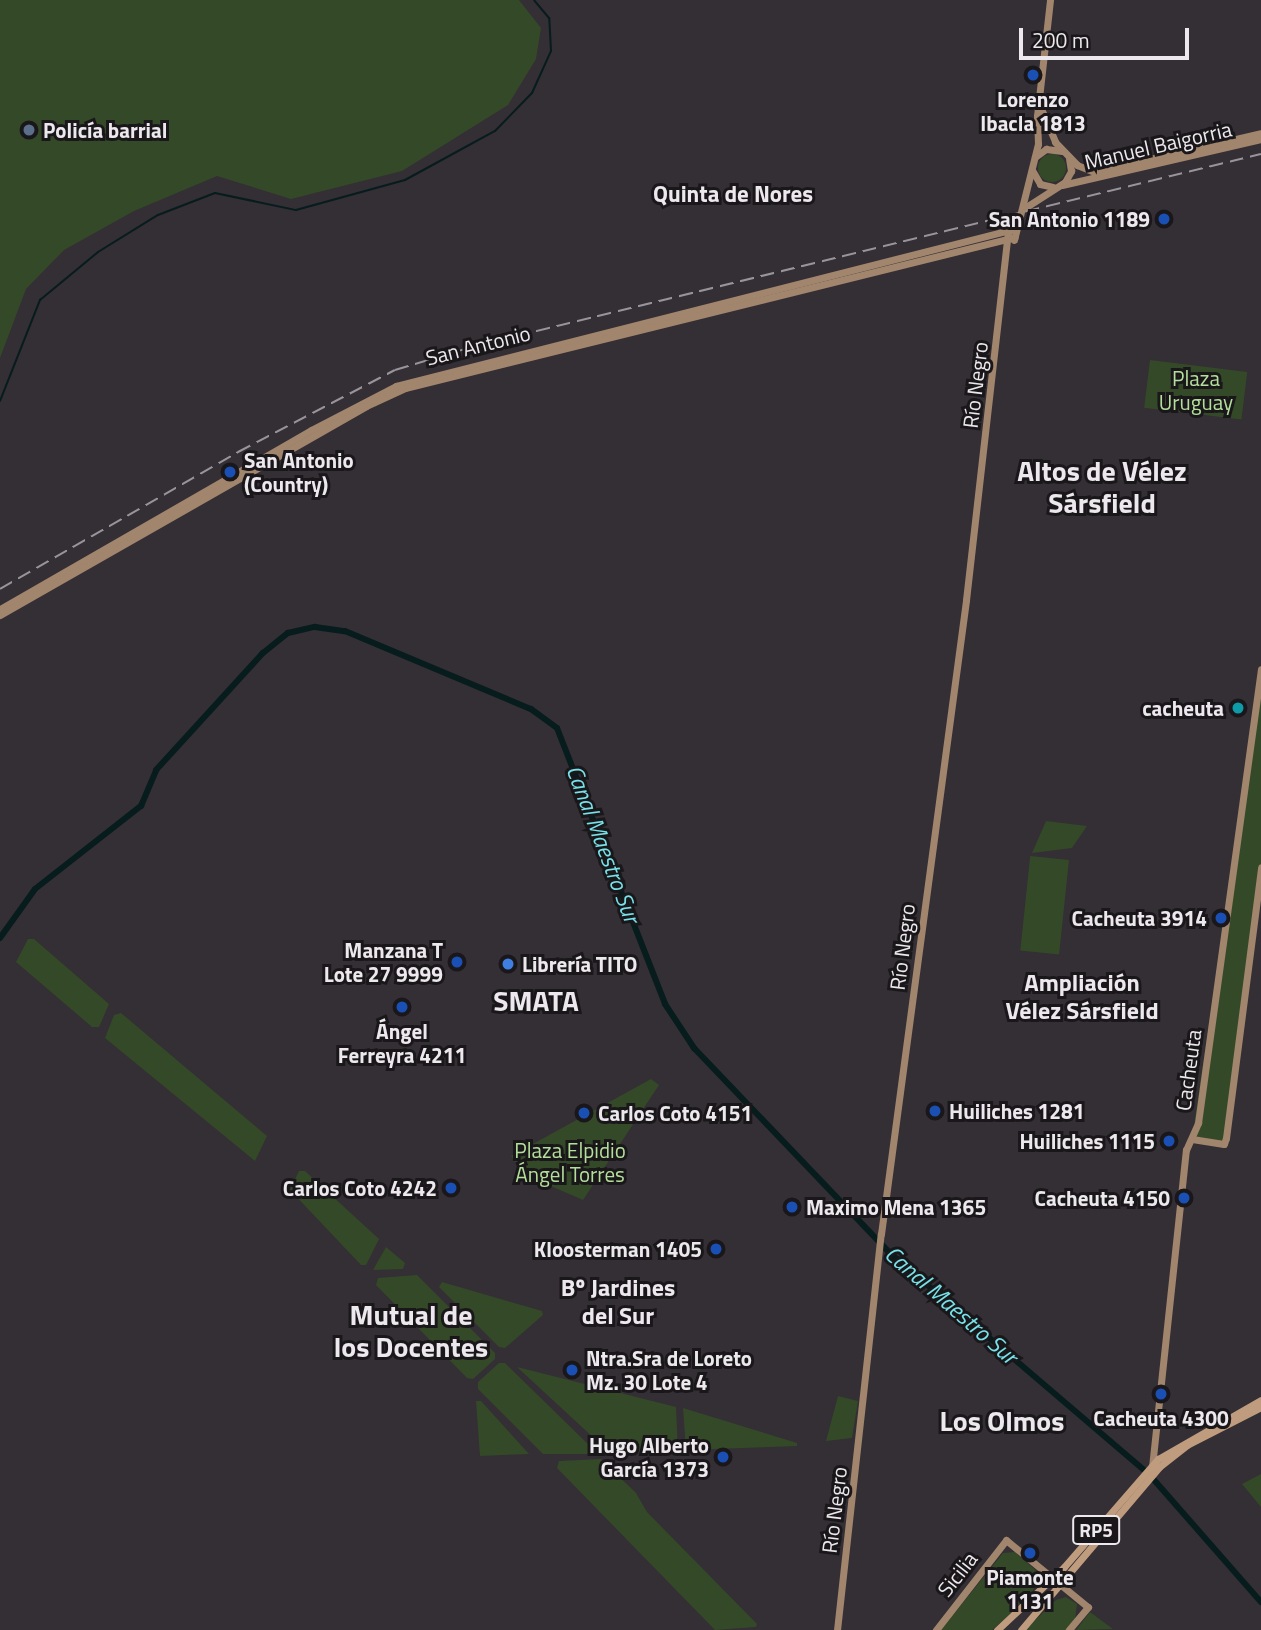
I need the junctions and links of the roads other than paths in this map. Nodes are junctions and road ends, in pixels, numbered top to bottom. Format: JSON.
{"nodes":[{"id":1,"x":1051,"y":0,"type":"edge"},
{"id":2,"x":1040,"y":102,"type":"junction"},
{"id":3,"x":1261,"y":133,"type":"edge"},
{"id":4,"x":1261,"y":139,"type":"edge"},
{"id":5,"x":1062,"y":151,"type":"junction"},
{"id":6,"x":1034,"y":159,"type":"junction"},
{"id":7,"x":1069,"y":159,"type":"junction"},
{"id":8,"x":1032,"y":169,"type":"junction"},
{"id":9,"x":1059,"y":186,"type":"junction"},
{"id":10,"x":1023,"y":210,"type":"junction"},
{"id":11,"x":1011,"y":234,"type":"junction"},
{"id":12,"x":0,"y":608,"type":"edge"},
{"id":13,"x":0,"y":615,"type":"edge"},
{"id":14,"x":1261,"y":669,"type":"edge"},
{"id":15,"x":1261,"y":867,"type":"edge"},
{"id":16,"x":1192,"y":1139,"type":"junction"},
{"id":17,"x":1261,"y":1400,"type":"edge"},
{"id":18,"x":1261,"y":1407,"type":"edge"},
{"id":19,"x":1151,"y":1469,"type":"junction"},
{"id":20,"x":1140,"y":1485,"type":"junction"},
{"id":21,"x":1054,"y":1578,"type":"junction"},
{"id":22,"x":1063,"y":1586,"type":"junction"},
{"id":23,"x":837,"y":1630,"type":"edge"},
{"id":24,"x":936,"y":1630,"type":"edge"},
{"id":25,"x":997,"y":1630,"type":"edge"},
{"id":26,"x":1021,"y":1630,"type":"edge"},
{"id":27,"x":1069,"y":1630,"type":"edge"}],
"edges":[{"from":1,"to":2,"type":"main road"},
{"from":2,"to":5,"type":"main road"},
{"from":2,"to":6,"type":"main road"},
{"from":3,"to":7,"type":"main road","name":"Manuel Baigorria"},
{"from":4,"to":9,"type":"main road","name":"Manuel Baigorria"},
{"from":5,"to":6,"type":"main road"},
{"from":5,"to":7,"type":"main road"},
{"from":6,"to":8,"type":"main road"},
{"from":7,"to":9,"type":"main road"},
{"from":8,"to":9,"type":"main road"},
{"from":8,"to":10,"type":"main road","name":"Río Negro"},
{"from":9,"to":10,"type":"main road"},
{"from":10,"to":11,"type":"main road","name":"Río Negro"},
{"from":11,"to":12,"type":"main road","name":"San Antonio"},
{"from":11,"to":13,"type":"main road","name":"San Antonio"},
{"from":11,"to":23,"type":"main road","name":"Río Negro"},
{"from":14,"to":16,"type":"main road","name":"Cacheuta"},
{"from":15,"to":16,"type":"main road"},
{"from":16,"to":19,"type":"main road","name":"Cacheuta"},
{"from":17,"to":19,"type":"main road"},
{"from":18,"to":19,"type":"main road"},
{"from":19,"to":20,"type":"main road"},
{"from":20,"to":21,"type":"main road","number":"RP5"},
{"from":20,"to":22,"type":"main road","number":"RP5"},
{"from":21,"to":22,"type":"main road"},
{"from":21,"to":24,"type":"main road","name":"Sicilia"},
{"from":21,"to":25,"type":"main road","number":"RP5"},
{"from":22,"to":26,"type":"main road","number":"RP5"},
{"from":22,"to":27,"type":"main road"}]}
